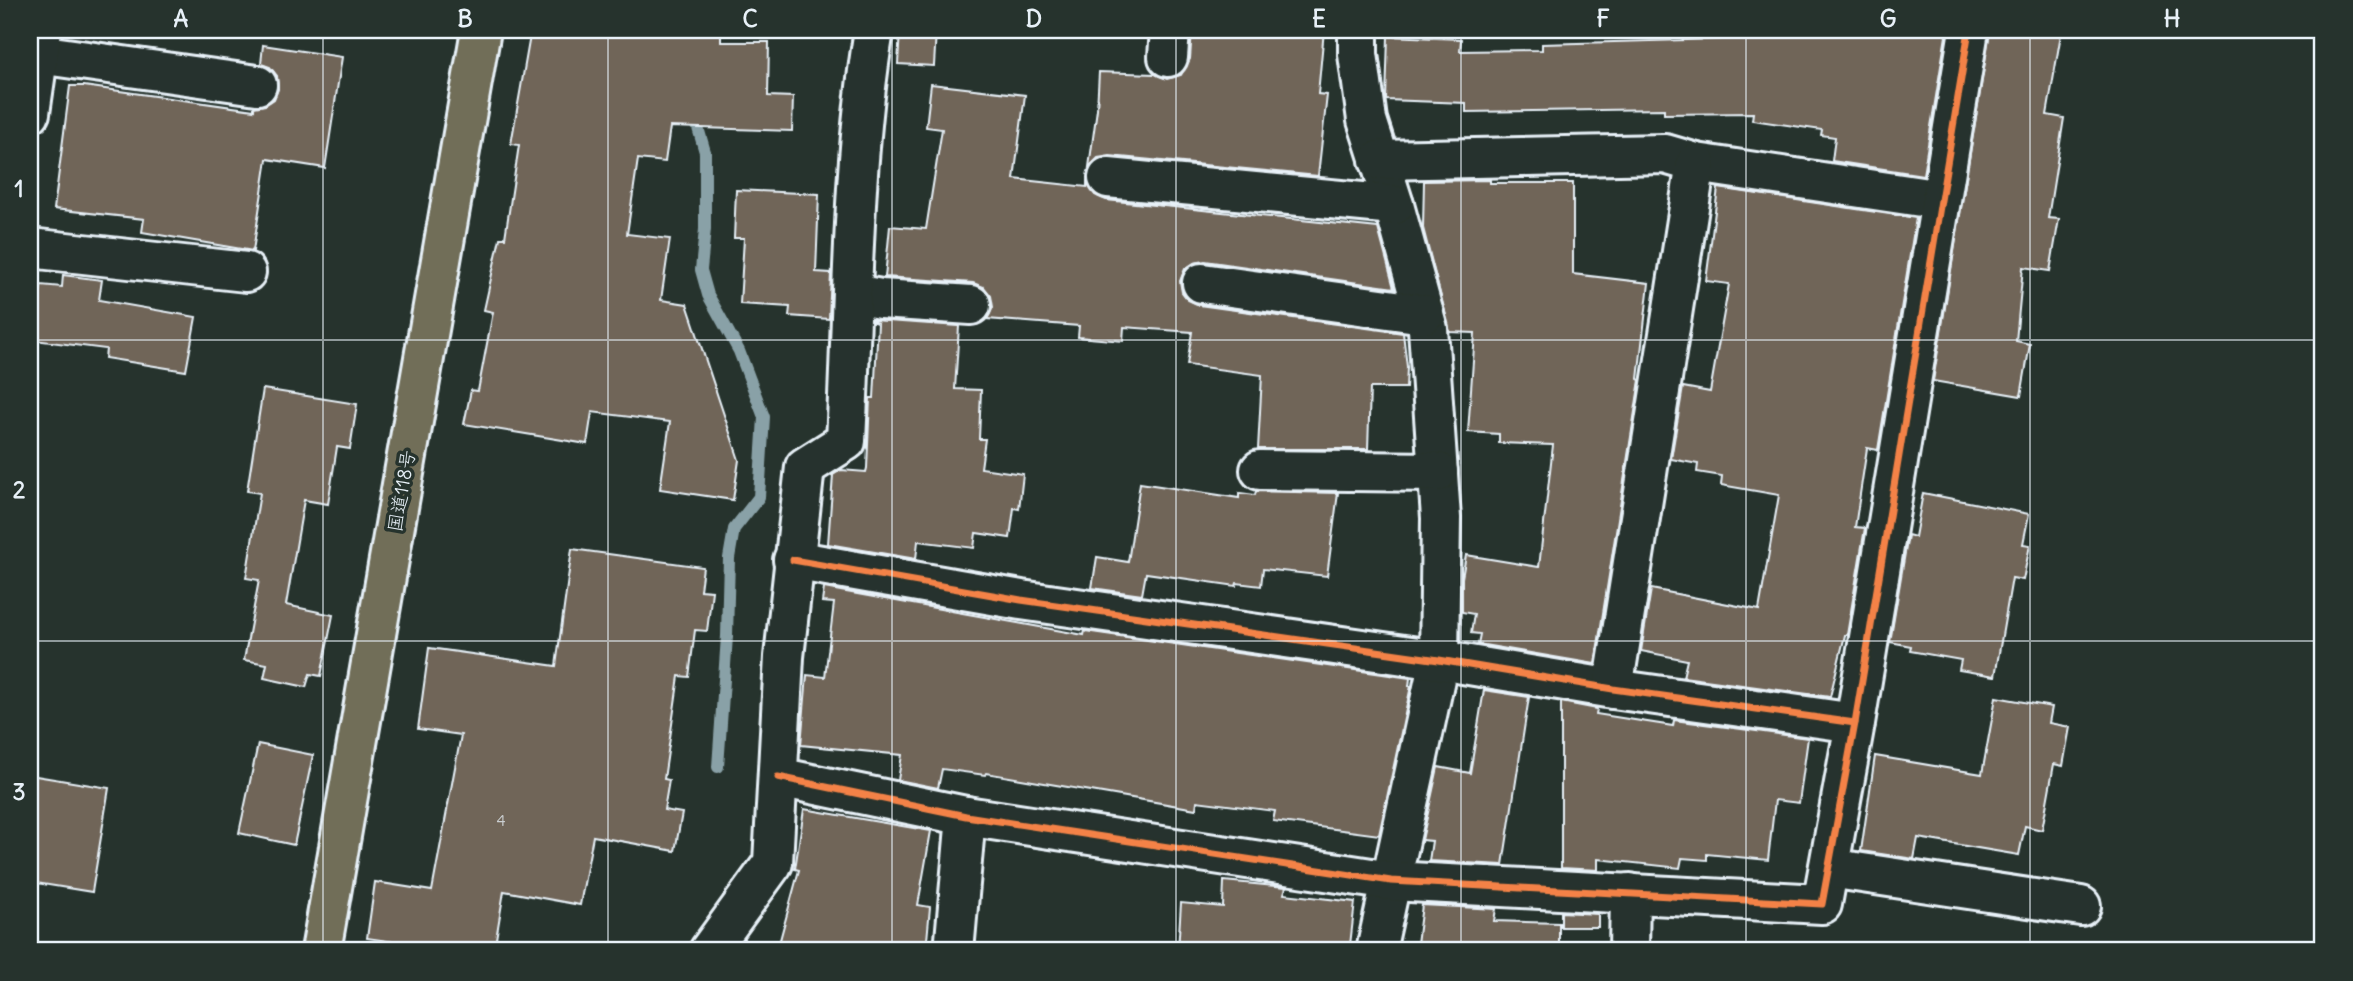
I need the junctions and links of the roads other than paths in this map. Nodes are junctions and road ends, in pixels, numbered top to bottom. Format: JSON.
{"nodes":[{"id":1,"x":481,"y":30,"type":"edge"},
{"id":2,"x":874,"y":30,"type":"edge"},
{"id":3,"x":1358,"y":30,"type":"edge"},
{"id":4,"x":1969,"y":30,"type":"edge"},
{"id":5,"x":40,"y":42,"type":"edge"},
{"id":6,"x":257,"y":85,"type":"dead end"},
{"id":7,"x":30,"y":101,"type":"edge"},
{"id":8,"x":30,"y":113,"type":"edge"},
{"id":9,"x":1379,"y":160,"type":"junction"},
{"id":10,"x":1696,"y":163,"type":"junction"},
{"id":11,"x":1108,"y":178,"type":"dead end"},
{"id":12,"x":1941,"y":201,"type":"junction"},
{"id":13,"x":1394,"y":205,"type":"junction"},
{"id":14,"x":30,"y":248,"type":"edge"},
{"id":15,"x":246,"y":272,"type":"dead end"},
{"id":16,"x":1202,"y":282,"type":"dead end"},
{"id":17,"x":853,"y":294,"type":"junction"},
{"id":18,"x":971,"y":305,"type":"dead end"},
{"id":19,"x":1424,"y":314,"type":"junction"},
{"id":20,"x":1260,"y":470,"type":"dead end"},
{"id":21,"x":1438,"y":472,"type":"junction"},
{"id":22,"x":793,"y":560,"type":"junction"},
{"id":23,"x":1439,"y":660,"type":"junction"},
{"id":24,"x":1613,"y":689,"type":"junction"},
{"id":25,"x":1855,"y":723,"type":"junction"},
{"id":26,"x":778,"y":778,"type":"junction"},
{"id":27,"x":966,"y":816,"type":"junction"},
{"id":28,"x":1829,"y":868,"type":"junction"},
{"id":29,"x":1391,"y":881,"type":"junction"},
{"id":30,"x":1630,"y":893,"type":"junction"},
{"id":31,"x":2081,"y":906,"type":"dead end"},
{"id":32,"x":321,"y":951,"type":"edge"},
{"id":33,"x":709,"y":951,"type":"edge"},
{"id":34,"x":954,"y":951,"type":"edge"},
{"id":35,"x":1376,"y":951,"type":"edge"},
{"id":36,"x":1629,"y":951,"type":"edge"}],
"edges":[{"from":1,"to":32,"type":"highway","name":"国道118号"},
{"from":2,"to":17,"type":"street"},
{"from":3,"to":9,"type":"street"},
{"from":4,"to":12,"type":"street"},
{"from":5,"to":6,"type":"street"},
{"from":5,"to":7,"type":"street"},
{"from":7,"to":8,"type":"street"},
{"from":9,"to":10,"type":"street"},
{"from":9,"to":13,"type":"street"},
{"from":10,"to":12,"type":"street"},
{"from":10,"to":24,"type":"street"},
{"from":11,"to":13,"type":"street"},
{"from":12,"to":25,"type":"street"},
{"from":13,"to":19,"type":"street"},
{"from":14,"to":15,"type":"street"},
{"from":16,"to":19,"type":"street"},
{"from":17,"to":18,"type":"street"},
{"from":17,"to":22,"type":"street"},
{"from":19,"to":21,"type":"street"},
{"from":20,"to":21,"type":"street"},
{"from":21,"to":23,"type":"street"},
{"from":22,"to":23,"type":"street"},
{"from":22,"to":26,"type":"street"},
{"from":23,"to":24,"type":"street"},
{"from":23,"to":29,"type":"street"},
{"from":24,"to":25,"type":"street"},
{"from":25,"to":28,"type":"street"},
{"from":26,"to":27,"type":"street"},
{"from":26,"to":33,"type":"street"},
{"from":27,"to":29,"type":"street"},
{"from":27,"to":34,"type":"street"},
{"from":28,"to":30,"type":"street"},
{"from":28,"to":31,"type":"street"},
{"from":29,"to":30,"type":"street"},
{"from":29,"to":35,"type":"street"},
{"from":30,"to":36,"type":"street"}]}
